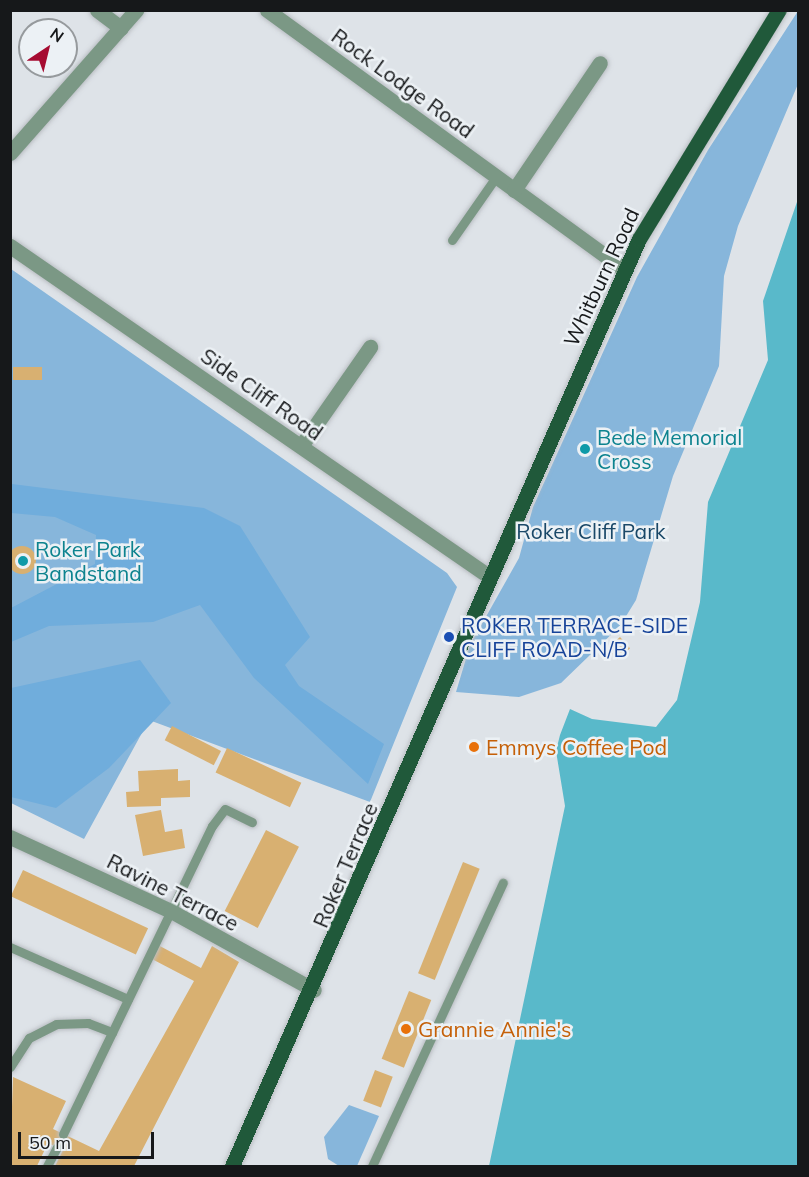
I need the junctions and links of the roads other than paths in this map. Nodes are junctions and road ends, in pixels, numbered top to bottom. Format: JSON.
{"nodes":[{"id":1,"x":97,"y":10,"type":"edge"},
{"id":2,"x":136,"y":10,"type":"edge"},
{"id":3,"x":267,"y":10,"type":"edge"},
{"id":4,"x":779,"y":10,"type":"edge"},
{"id":5,"x":121,"y":28,"type":"junction"},
{"id":6,"x":600,"y":63,"type":"dead end"},
{"id":7,"x":10,"y":153,"type":"edge"},
{"id":8,"x":496,"y":177,"type":"junction"},
{"id":9,"x":514,"y":190,"type":"junction"},
{"id":10,"x":452,"y":240,"type":"dead end"},
{"id":11,"x":10,"y":246,"type":"edge"},
{"id":12,"x":625,"y":270,"type":"junction"},
{"id":13,"x":370,"y":347,"type":"dead end"},
{"id":14,"x":301,"y":446,"type":"junction"},
{"id":15,"x":490,"y":577,"type":"junction"},
{"id":16,"x":252,"y":822,"type":"dead end"},
{"id":17,"x":10,"y":837,"type":"edge"},
{"id":18,"x":503,"y":883,"type":"dead end"},
{"id":19,"x":171,"y":911,"type":"junction"},
{"id":20,"x":10,"y":947,"type":"edge"},
{"id":21,"x":314,"y":990,"type":"junction"},
{"id":22,"x":128,"y":999,"type":"junction"},
{"id":23,"x":112,"y":1032,"type":"junction"},
{"id":24,"x":10,"y":1066,"type":"edge"},
{"id":25,"x":63,"y":1134,"type":"dead end"},
{"id":26,"x":57,"y":1147,"type":"dead end"},
{"id":27,"x":47,"y":1167,"type":"edge"},
{"id":28,"x":232,"y":1167,"type":"edge"},
{"id":29,"x":372,"y":1167,"type":"edge"}],
"edges":[{"from":1,"to":5,"type":"street"},
{"from":2,"to":5,"type":"street"},
{"from":3,"to":8,"type":"street","name":"Rock Lodge Road"},
{"from":4,"to":12,"type":"main road","name":"Whitburn Road"},
{"from":5,"to":7,"type":"street"},
{"from":6,"to":9,"type":"street"},
{"from":8,"to":9,"type":"street","name":"Rock Lodge Road"},
{"from":8,"to":10,"type":"lane"},
{"from":9,"to":12,"type":"street","name":"Rock Lodge Road"},
{"from":11,"to":14,"type":"street","name":"Side Cliff Road"},
{"from":12,"to":15,"type":"main road","name":"Whitburn Road"},
{"from":13,"to":14,"type":"street"},
{"from":14,"to":15,"type":"street","name":"Side Cliff Road"},
{"from":15,"to":21,"type":"main road","name":"Roker Terrace"},
{"from":16,"to":19,"type":"lane"},
{"from":17,"to":19,"type":"street","name":"Ravine Terrace"},
{"from":18,"to":29,"type":"lane"},
{"from":19,"to":21,"type":"street","name":"Ravine Terrace"},
{"from":19,"to":22,"type":"lane"},
{"from":20,"to":22,"type":"lane"},
{"from":21,"to":28,"type":"main road","name":"Roker Terrace"},
{"from":22,"to":23,"type":"lane"},
{"from":23,"to":24,"type":"lane"},
{"from":23,"to":25,"type":"lane"},
{"from":26,"to":27,"type":"lane"}]}
